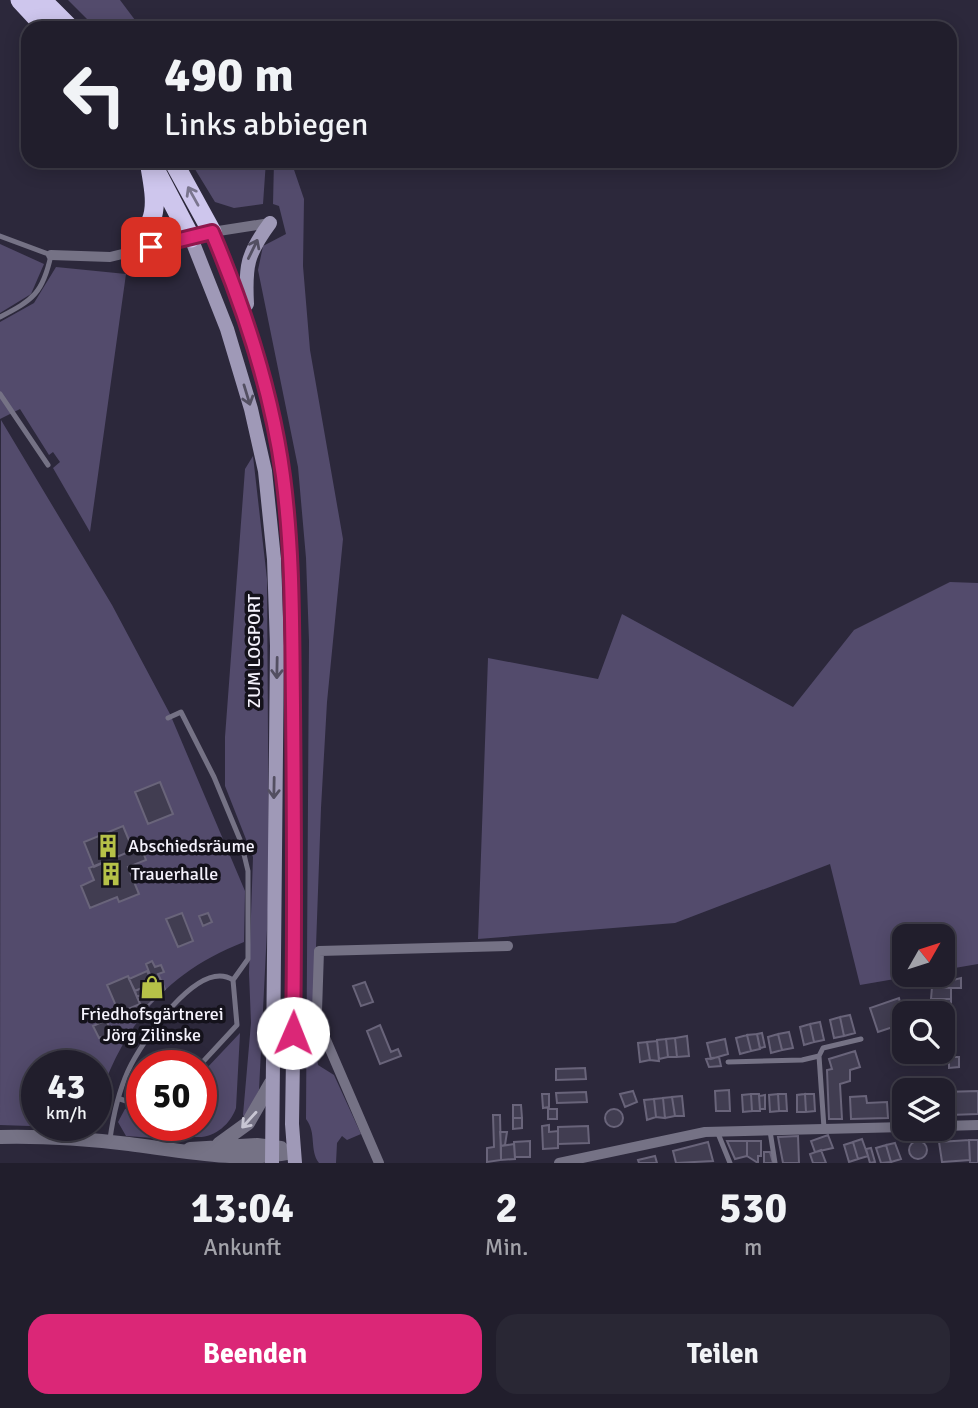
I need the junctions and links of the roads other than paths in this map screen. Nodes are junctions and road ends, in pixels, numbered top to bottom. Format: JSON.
{"nodes":[{"id":1,"x":20,"y":0,"type":"edge"},
{"id":2,"x":42,"y":0,"type":"edge"},
{"id":3,"x":40,"y":21,"type":"edge"},
{"id":4,"x":63,"y":21,"type":"edge"},
{"id":5,"x":151,"y":168,"type":"edge"},
{"id":6,"x":154,"y":168,"type":"edge"},
{"id":7,"x":177,"y":168,"type":"edge"},
{"id":8,"x":270,"y":223,"type":"joint"},
{"id":9,"x":212,"y":232,"type":"junction"},
{"id":10,"x":0,"y":236,"type":"edge"},
{"id":11,"x":191,"y":238,"type":"junction"},
{"id":12,"x":131,"y":252,"type":"junction"},
{"id":13,"x":51,"y":255,"type":"junction"},
{"id":14,"x":0,"y":317,"type":"edge"},
{"id":15,"x":249,"y":327,"type":"junction"},
{"id":16,"x":0,"y":394,"type":"edge"},
{"id":17,"x":48,"y":465,"type":"dead end"},
{"id":18,"x":168,"y":718,"type":"dead end"},
{"id":19,"x":508,"y":946,"type":"dead end"},
{"id":20,"x":233,"y":980,"type":"junction"},
{"id":21,"x":861,"y":1039,"type":"dead end"},
{"id":22,"x":214,"y":1050,"type":"edge"},
{"id":23,"x":819,"y":1056,"type":"junction"},
{"id":24,"x":728,"y":1062,"type":"dead end"},
{"id":25,"x":271,"y":1083,"type":"junction"},
{"id":26,"x":120,"y":1099,"type":"junction"},
{"id":27,"x":126,"y":1101,"type":"edge"},
{"id":28,"x":978,"y":1125,"type":"edge"},
{"id":29,"x":955,"y":1126,"type":"edge"},
{"id":30,"x":892,"y":1127,"type":"edge"},
{"id":31,"x":770,"y":1128,"type":"junction"},
{"id":32,"x":824,"y":1128,"type":"junction"},
{"id":33,"x":717,"y":1131,"type":"junction"},
{"id":34,"x":0,"y":1137,"type":"edge"},
{"id":35,"x":174,"y":1141,"type":"edge"},
{"id":36,"x":110,"y":1142,"type":"junction"},
{"id":37,"x":214,"y":1146,"type":"junction"},
{"id":38,"x":174,"y":1150,"type":"junction"},
{"id":39,"x":272,"y":1156,"type":"edge"},
{"id":40,"x":294,"y":1158,"type":"edge"},
{"id":41,"x":379,"y":1163,"type":"edge"},
{"id":42,"x":559,"y":1163,"type":"edge"},
{"id":43,"x":730,"y":1163,"type":"edge"},
{"id":44,"x":775,"y":1163,"type":"edge"}],
"edges":[{"from":1,"to":3,"type":"highway"},
{"from":2,"to":4,"type":"highway"},
{"from":5,"to":12,"type":"highway"},
{"from":6,"to":11,"type":"highway","name":"ZUM LOGPORT"},
{"from":9,"to":7,"type":"highway","one_way":true},
{"from":8,"to":9,"type":"street"},
{"from":15,"to":8,"type":"main road","one_way":true},
{"from":9,"to":11,"type":"street"},
{"from":9,"to":15,"type":"main road"},
{"from":10,"to":13,"type":"lane"},
{"from":11,"to":12,"type":"street"},
{"from":11,"to":25,"type":"main road","name":"ZUM LOGPORT","one_way":true},
{"from":12,"to":13,"type":"street"},
{"from":13,"to":14,"type":"lane"},
{"from":15,"to":40,"type":"main road"},
{"from":16,"to":17,"type":"lane"},
{"from":18,"to":20,"type":"lane"},
{"from":19,"to":41,"type":"street"},
{"from":20,"to":22,"type":"lane"},
{"from":20,"to":26,"type":"lane"},
{"from":21,"to":23,"type":"lane"},
{"from":23,"to":24,"type":"lane"},
{"from":23,"to":32,"type":"lane"},
{"from":25,"to":37,"type":"street","one_way":true},
{"from":25,"to":39,"type":"main road","name":"ZUM LOGPORT"},
{"from":26,"to":27,"type":"lane"},
{"from":26,"to":36,"type":"lane"},
{"from":28,"to":29,"type":"street"},
{"from":30,"to":32,"type":"street"},
{"from":31,"to":32,"type":"street"},
{"from":31,"to":33,"type":"street"},
{"from":31,"to":44,"type":"lane"},
{"from":33,"to":42,"type":"street"},
{"from":33,"to":43,"type":"lane"},
{"from":34,"to":36,"type":"street"},
{"from":35,"to":38,"type":"lane"},
{"from":36,"to":38,"type":"street"},
{"from":37,"to":38,"type":"street"},
{"from":37,"to":39,"type":"street"},
{"from":38,"to":39,"type":"street"},
{"from":39,"to":40,"type":"street"}]}
